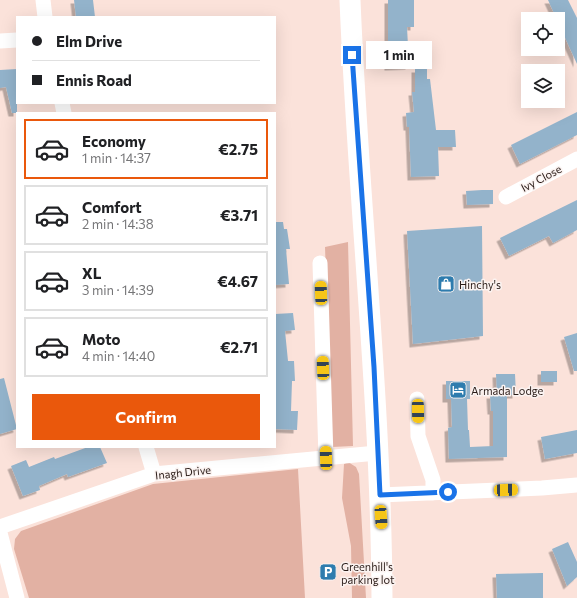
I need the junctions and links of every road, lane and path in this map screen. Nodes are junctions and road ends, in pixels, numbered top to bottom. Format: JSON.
{"nodes":[{"id":1,"x":43,"y":0,"type":"edge"},
{"id":2,"x":350,"y":0,"type":"edge"},
{"id":3,"x":45,"y":16,"type":"edge"},
{"id":4,"x":16,"y":40,"type":"edge"},
{"id":5,"x":0,"y":41,"type":"edge"},
{"id":6,"x":577,"y":159,"type":"edge"},
{"id":7,"x":506,"y":197,"type":"dead end"},
{"id":8,"x":320,"y":263,"type":"dead end"},
{"id":9,"x":417,"y":399,"type":"dead end"},
{"id":10,"x":146,"y":448,"type":"edge"},
{"id":11,"x":377,"y":453,"type":"junction"},
{"id":12,"x":326,"y":458,"type":"junction"},
{"id":13,"x":154,"y":474,"type":"junction"},
{"id":14,"x":577,"y":485,"type":"edge"},
{"id":15,"x":434,"y":493,"type":"junction"},
{"id":16,"x":380,"y":495,"type":"junction"},
{"id":17,"x":0,"y":527,"type":"edge"},
{"id":18,"x":0,"y":533,"type":"edge"},
{"id":19,"x":18,"y":598,"type":"edge"},
{"id":20,"x":382,"y":598,"type":"edge"}],
"edges":[{"from":1,"to":3,"type":"street"},
{"from":2,"to":11,"type":"main road"},
{"from":4,"to":5,"type":"street"},
{"from":6,"to":7,"type":"street","name":"Ivy Close"},
{"from":8,"to":12,"type":"street"},
{"from":9,"to":15,"type":"street"},
{"from":10,"to":13,"type":"street"},
{"from":11,"to":12,"type":"street","name":"Inagh Drive"},
{"from":11,"to":16,"type":"main road"},
{"from":12,"to":13,"type":"street","name":"Inagh Drive"},
{"from":13,"to":17,"type":"street","name":"Inagh Drive"},
{"from":14,"to":15,"type":"street"},
{"from":15,"to":16,"type":"street"},
{"from":16,"to":20,"type":"main road"},
{"from":18,"to":19,"type":"street"}]}
